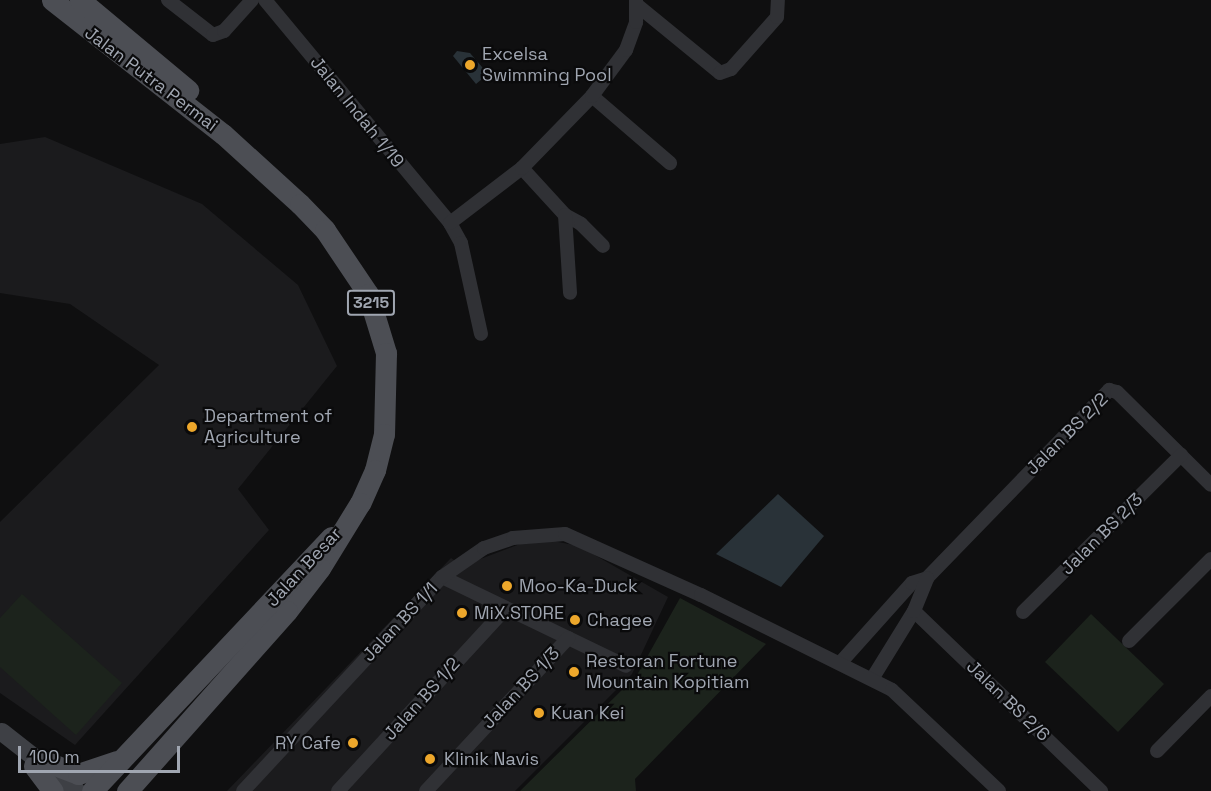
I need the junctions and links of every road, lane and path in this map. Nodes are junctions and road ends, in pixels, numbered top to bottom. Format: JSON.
{"nodes":[{"id":1,"x":52,"y":0,"type":"edge"},
{"id":2,"x":80,"y":0,"type":"edge"},
{"id":3,"x":168,"y":0,"type":"edge"},
{"id":4,"x":252,"y":0,"type":"edge"},
{"id":5,"x":265,"y":0,"type":"edge"},
{"id":6,"x":778,"y":0,"type":"edge"},
{"id":7,"x":636,"y":3,"type":"edge"},
{"id":8,"x":636,"y":22,"type":"junction"},
{"id":9,"x":671,"y":35,"type":"junction"},
{"id":10,"x":592,"y":96,"type":"junction"},
{"id":11,"x":224,"y":134,"type":"junction"},
{"id":12,"x":670,"y":163,"type":"dead end"},
{"id":13,"x":522,"y":168,"type":"junction"},
{"id":14,"x":565,"y":215,"type":"junction"},
{"id":15,"x":450,"y":223,"type":"junction"},
{"id":16,"x":603,"y":246,"type":"dead end"},
{"id":17,"x":570,"y":293,"type":"dead end"},
{"id":18,"x":482,"y":334,"type":"dead end"},
{"id":19,"x":1181,"y":455,"type":"junction"},
{"id":20,"x":1211,"y":485,"type":"edge"},
{"id":21,"x":349,"y":520,"type":"junction"},
{"id":22,"x":1211,"y":559,"type":"edge"},
{"id":23,"x":442,"y":577,"type":"junction"},
{"id":24,"x":927,"y":578,"type":"junction"},
{"id":25,"x":506,"y":608,"type":"junction"},
{"id":26,"x":914,"y":611,"type":"junction"},
{"id":27,"x":1023,"y":612,"type":"dead end"},
{"id":28,"x":568,"y":638,"type":"junction"},
{"id":29,"x":1129,"y":641,"type":"dead end"},
{"id":30,"x":841,"y":662,"type":"junction"},
{"id":31,"x":626,"y":666,"type":"dead end"},
{"id":32,"x":872,"y":679,"type":"junction"},
{"id":33,"x":1211,"y":696,"type":"edge"},
{"id":34,"x":1,"y":731,"type":"edge"},
{"id":35,"x":1157,"y":751,"type":"dead end"},
{"id":36,"x":127,"y":756,"type":"junction"},
{"id":37,"x":37,"y":763,"type":"junction"},
{"id":38,"x":134,"y":787,"type":"edge"},
{"id":39,"x":53,"y":791,"type":"edge"},
{"id":40,"x":61,"y":791,"type":"edge"},
{"id":41,"x":77,"y":791,"type":"edge"},
{"id":42,"x":92,"y":791,"type":"edge"},
{"id":43,"x":243,"y":791,"type":"edge"},
{"id":44,"x":338,"y":791,"type":"edge"},
{"id":45,"x":426,"y":791,"type":"edge"},
{"id":46,"x":999,"y":791,"type":"edge"},
{"id":47,"x":1101,"y":791,"type":"edge"}],
"edges":[{"from":1,"to":11,"type":"main road","name":"Jalan Putra Permai","number":"3215"},
{"from":2,"to":11,"type":"main road","name":"Jalan Putra Permai","number":"3215"},
{"from":3,"to":4,"type":"street"},
{"from":5,"to":15,"type":"street","name":"Jalan Indah 1/19"},
{"from":6,"to":9,"type":"street"},
{"from":7,"to":8,"type":"street"},
{"from":7,"to":9,"type":"street"},
{"from":8,"to":9,"type":"street"},
{"from":8,"to":10,"type":"street"},
{"from":10,"to":12,"type":"street"},
{"from":10,"to":13,"type":"street"},
{"from":11,"to":21,"type":"main road","name":"Jalan Putra Permai","number":"3215"},
{"from":13,"to":14,"type":"street"},
{"from":13,"to":15,"type":"street"},
{"from":14,"to":16,"type":"street"},
{"from":14,"to":17,"type":"street"},
{"from":15,"to":18,"type":"street","name":"Jalan Indah 1/19"},
{"from":19,"to":20,"type":"street","name":"Jalan BS 2/2"},
{"from":19,"to":24,"type":"street","name":"Jalan BS 2/2"},
{"from":19,"to":27,"type":"street","name":"Jalan BS 2/3"},
{"from":21,"to":36,"type":"main road","name":"Jalan Besar","number":"3215"},
{"from":21,"to":38,"type":"main road","name":"Jalan Besar","number":"3215"},
{"from":22,"to":29,"type":"street"},
{"from":23,"to":25,"type":"street","name":"Jalan BS 1/1"},
{"from":23,"to":30,"type":"street"},
{"from":23,"to":43,"type":"street","name":"Jalan BS 1/1"},
{"from":24,"to":26,"type":"street"},
{"from":24,"to":30,"type":"street"},
{"from":25,"to":28,"type":"street","name":"Jalan BS 1/1"},
{"from":25,"to":44,"type":"street","name":"Jalan BS 1/2"},
{"from":26,"to":32,"type":"street"},
{"from":26,"to":47,"type":"street","name":"Jalan BS 2/6"},
{"from":28,"to":31,"type":"street","name":"Jalan BS 1/1"},
{"from":28,"to":45,"type":"street","name":"Jalan BS 1/3"},
{"from":30,"to":32,"type":"street"},
{"from":32,"to":46,"type":"street"},
{"from":33,"to":35,"type":"street"},
{"from":34,"to":37,"type":"street"},
{"from":36,"to":37,"type":"main road"},
{"from":36,"to":42,"type":"main road","name":"Jalan Besar","number":"3215"},
{"from":37,"to":39,"type":"main road"},
{"from":37,"to":40,"type":"street"},
{"from":37,"to":41,"type":"street"}]}
